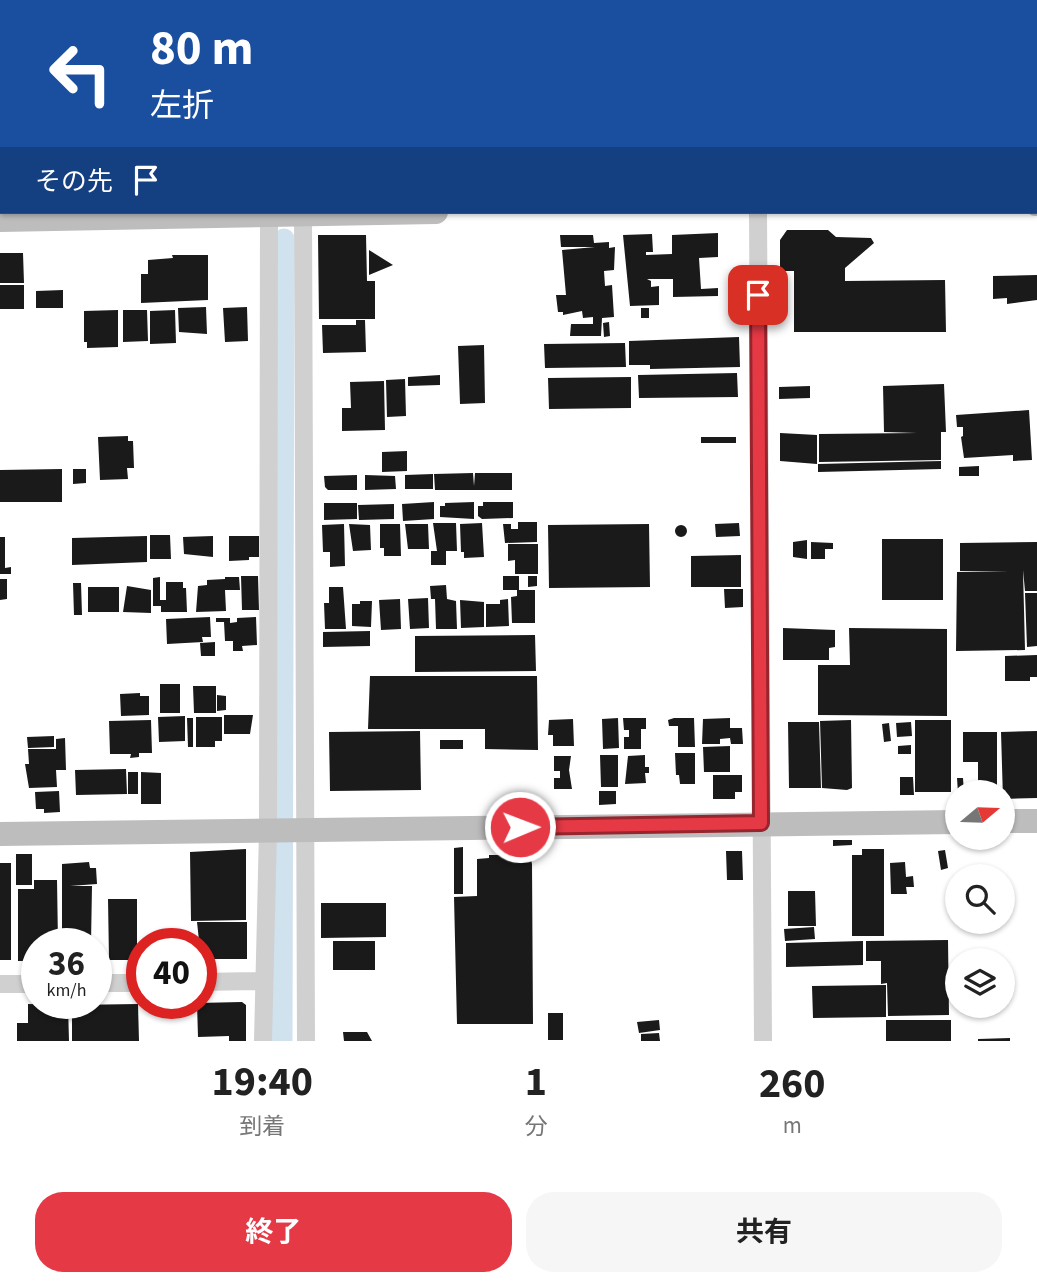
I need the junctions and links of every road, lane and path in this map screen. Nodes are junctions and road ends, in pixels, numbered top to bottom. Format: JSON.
{"nodes":[{"id":1,"x":268,"y":214,"type":"joint"},
{"id":2,"x":303,"y":214,"type":"edge"},
{"id":3,"x":758,"y":214,"type":"edge"},
{"id":4,"x":0,"y":220,"type":"edge"},
{"id":5,"x":1015,"y":821,"type":"edge"},
{"id":6,"x":1037,"y":821,"type":"edge"},
{"id":7,"x":945,"y":822,"type":"edge"},
{"id":8,"x":761,"y":823,"type":"junction"},
{"id":9,"x":302,"y":830,"type":"junction"},
{"id":10,"x":271,"y":831,"type":"junction"},
{"id":11,"x":0,"y":834,"type":"edge"},
{"id":12,"x":263,"y":981,"type":"junction"},
{"id":13,"x":217,"y":982,"type":"edge"},
{"id":14,"x":0,"y":984,"type":"edge"},
{"id":15,"x":21,"y":984,"type":"edge"},
{"id":16,"x":263,"y":1041,"type":"edge"},
{"id":17,"x":306,"y":1041,"type":"edge"},
{"id":18,"x":763,"y":1041,"type":"edge"}],
"edges":[{"from":1,"to":4,"type":"street"},
{"from":1,"to":10,"type":"street"},
{"from":2,"to":9,"type":"street"},
{"from":3,"to":8,"type":"street"},
{"from":5,"to":6,"type":"street"},
{"from":7,"to":8,"type":"street"},
{"from":8,"to":9,"type":"street"},
{"from":8,"to":18,"type":"street"},
{"from":9,"to":10,"type":"street"},
{"from":9,"to":17,"type":"street"},
{"from":10,"to":11,"type":"street"},
{"from":10,"to":12,"type":"street"},
{"from":12,"to":13,"type":"street"},
{"from":12,"to":16,"type":"street"},
{"from":14,"to":15,"type":"street"}]}
